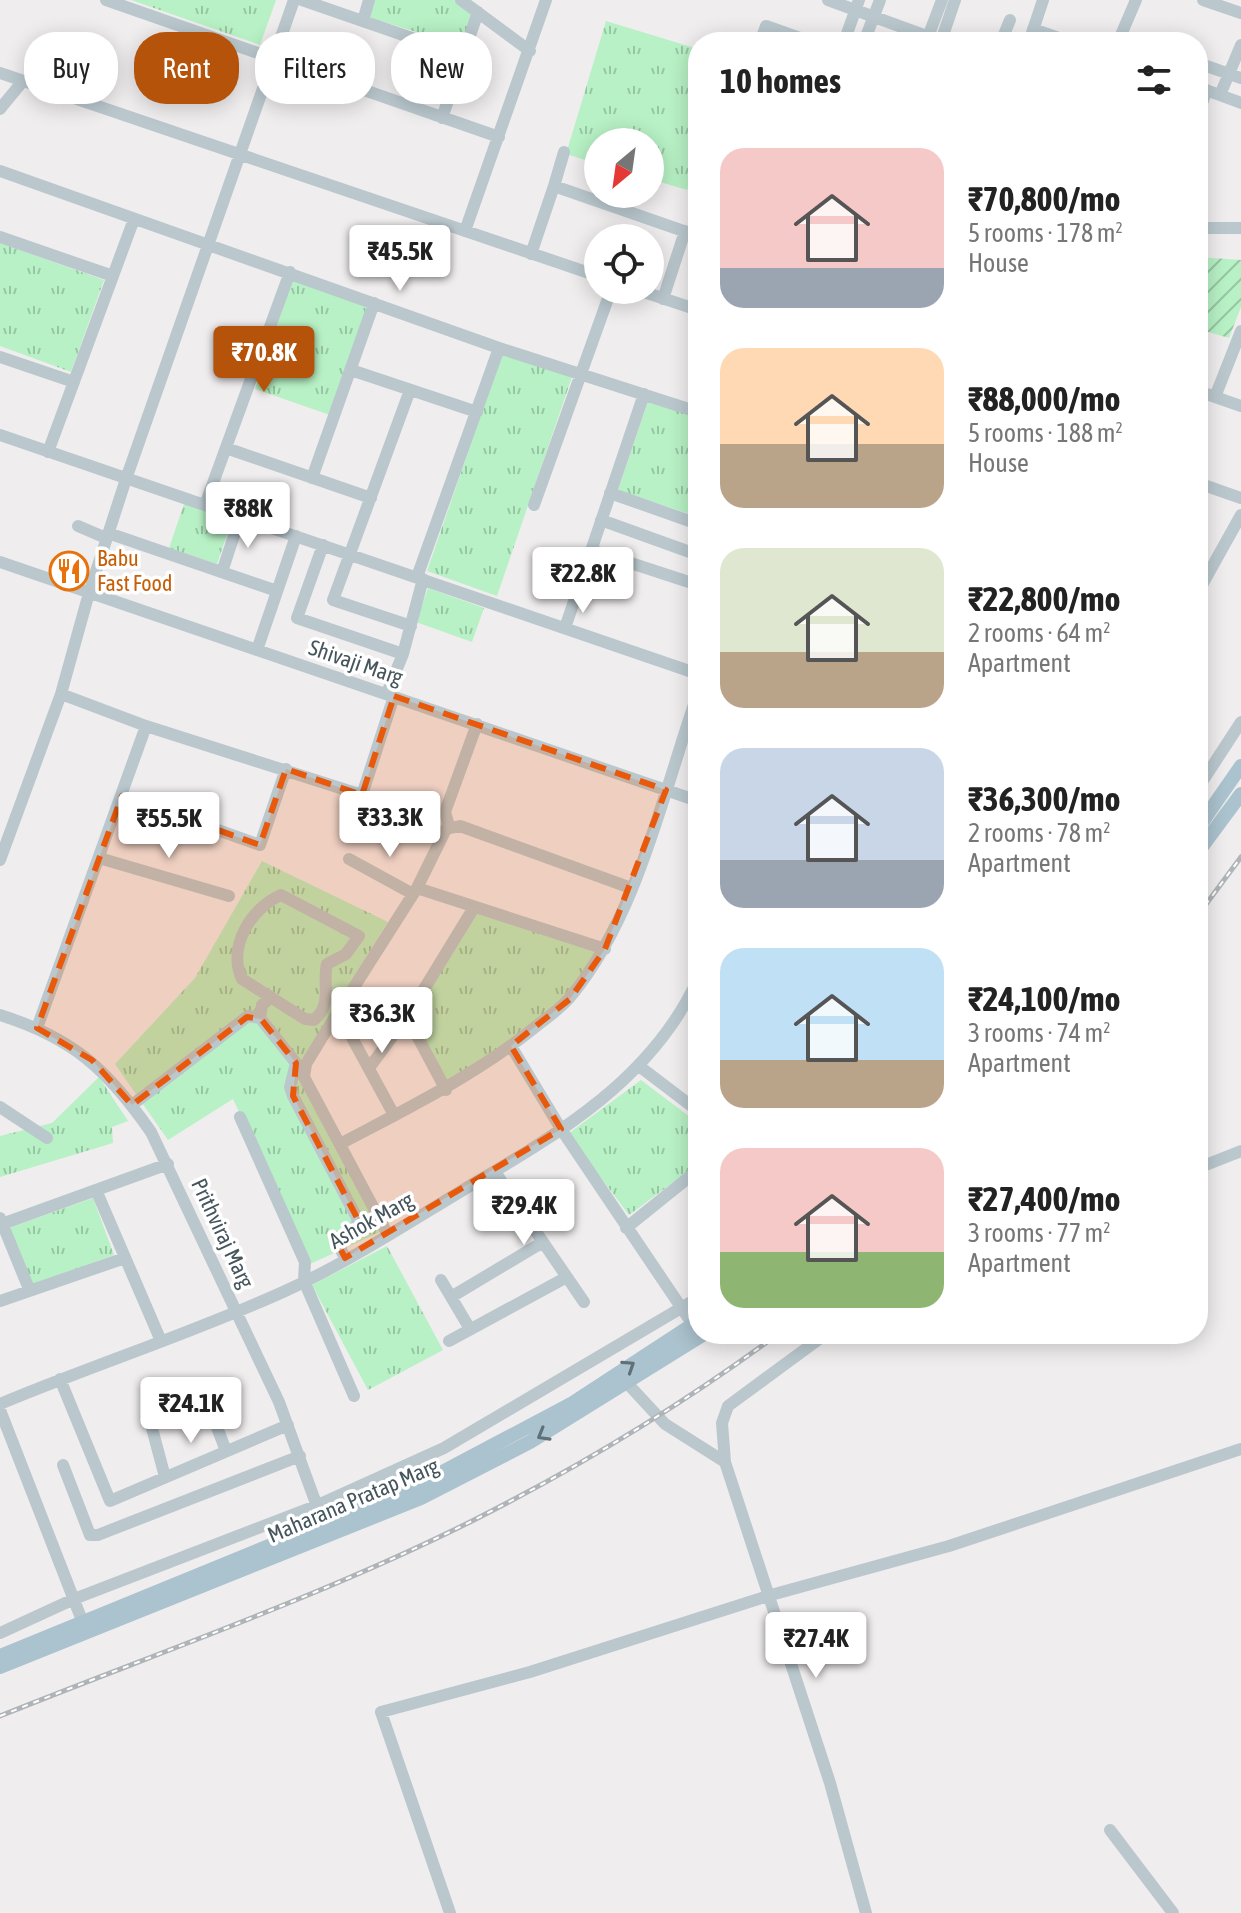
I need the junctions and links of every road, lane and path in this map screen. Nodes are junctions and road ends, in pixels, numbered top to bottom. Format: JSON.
{"nodes":[{"id":1,"x":106,"y":0,"type":"edge"},
{"id":2,"x":294,"y":0,"type":"edge"},
{"id":3,"x":302,"y":0,"type":"edge"},
{"id":4,"x":369,"y":0,"type":"edge"},
{"id":5,"x":461,"y":0,"type":"edge"},
{"id":6,"x":546,"y":0,"type":"edge"},
{"id":7,"x":828,"y":0,"type":"edge"},
{"id":8,"x":880,"y":0,"type":"edge"},
{"id":9,"x":942,"y":0,"type":"edge"},
{"id":10,"x":955,"y":0,"type":"edge"},
{"id":11,"x":1043,"y":0,"type":"edge"},
{"id":12,"x":1136,"y":0,"type":"edge"},
{"id":13,"x":1203,"y":0,"type":"edge"},
{"id":14,"x":857,"y":5,"type":"edge"},
{"id":15,"x":478,"y":12,"type":"junction"},
{"id":16,"x":1241,"y":13,"type":"edge"},
{"id":17,"x":874,"y":16,"type":"junction"},
{"id":18,"x":1010,"y":20,"type":"dead end"},
{"id":19,"x":363,"y":21,"type":"junction"},
{"id":20,"x":283,"y":32,"type":"edge"},
{"id":21,"x":395,"y":32,"type":"edge"},
{"id":22,"x":472,"y":32,"type":"edge"},
{"id":23,"x":764,"y":32,"type":"edge"},
{"id":24,"x":783,"y":32,"type":"edge"},
{"id":25,"x":848,"y":32,"type":"edge"},
{"id":26,"x":868,"y":32,"type":"edge"},
{"id":27,"x":916,"y":32,"type":"edge"},
{"id":28,"x":938,"y":32,"type":"edge"},
{"id":29,"x":941,"y":32,"type":"edge"},
{"id":30,"x":1005,"y":32,"type":"edge"},
{"id":31,"x":1032,"y":32,"type":"edge"},
{"id":32,"x":1122,"y":32,"type":"edge"},
{"id":33,"x":1241,"y":45,"type":"edge"},
{"id":34,"x":530,"y":51,"type":"junction"},
{"id":35,"x":255,"y":54,"type":"edge"},
{"id":36,"x":1208,"y":67,"type":"edge"},
{"id":37,"x":0,"y":73,"type":"edge"},
{"id":38,"x":1235,"y":76,"type":"edge"},
{"id":39,"x":23,"y":81,"type":"junction"},
{"id":40,"x":1208,"y":90,"type":"edge"},
{"id":41,"x":375,"y":95,"type":"edge"},
{"id":42,"x":1220,"y":95,"type":"junction"},
{"id":43,"x":1241,"y":103,"type":"edge"},
{"id":44,"x":258,"y":104,"type":"edge"},
{"id":45,"x":447,"y":104,"type":"edge"},
{"id":46,"x":0,"y":109,"type":"edge"},
{"id":47,"x":442,"y":118,"type":"junction"},
{"id":48,"x":499,"y":137,"type":"junction"},
{"id":49,"x":564,"y":152,"type":"dead end"},
{"id":50,"x":241,"y":155,"type":"junction"},
{"id":51,"x":0,"y":171,"type":"edge"},
{"id":52,"x":554,"y":186,"type":"junction"},
{"id":53,"x":134,"y":219,"type":"junction"},
{"id":54,"x":1208,"y":228,"type":"edge"},
{"id":55,"x":1241,"y":228,"type":"edge"},
{"id":56,"x":465,"y":231,"type":"junction"},
{"id":57,"x":688,"y":233,"type":"edge"},
{"id":58,"x":0,"y":237,"type":"edge"},
{"id":59,"x":688,"y":243,"type":"edge"},
{"id":60,"x":209,"y":245,"type":"junction"},
{"id":61,"x":531,"y":254,"type":"junction"},
{"id":62,"x":584,"y":271,"type":"edge"},
{"id":63,"x":290,"y":272,"type":"junction"},
{"id":64,"x":113,"y":276,"type":"junction"},
{"id":65,"x":664,"y":297,"type":"edge"},
{"id":66,"x":664,"y":299,"type":"edge"},
{"id":67,"x":374,"y":303,"type":"junction"},
{"id":68,"x":606,"y":304,"type":"edge"},
{"id":69,"x":688,"y":307,"type":"edge"},
{"id":70,"x":1241,"y":331,"type":"edge"},
{"id":71,"x":499,"y":348,"type":"junction"},
{"id":72,"x":0,"y":357,"type":"edge"},
{"id":73,"x":351,"y":370,"type":"junction"},
{"id":74,"x":581,"y":372,"type":"junction"},
{"id":75,"x":74,"y":382,"type":"junction"},
{"id":76,"x":410,"y":390,"type":"junction"},
{"id":77,"x":644,"y":394,"type":"junction"},
{"id":78,"x":1208,"y":395,"type":"edge"},
{"id":79,"x":1215,"y":397,"type":"junction"},
{"id":80,"x":1241,"y":406,"type":"edge"},
{"id":81,"x":688,"y":409,"type":"edge"},
{"id":82,"x":477,"y":412,"type":"junction"},
{"id":83,"x":0,"y":435,"type":"edge"},
{"id":84,"x":226,"y":448,"type":"junction"},
{"id":85,"x":48,"y":452,"type":"junction"},
{"id":86,"x":312,"y":478,"type":"junction"},
{"id":87,"x":126,"y":479,"type":"junction"},
{"id":88,"x":1208,"y":486,"type":"edge"},
{"id":89,"x":610,"y":493,"type":"junction"},
{"id":90,"x":371,"y":498,"type":"junction"},
{"id":91,"x":1241,"y":498,"type":"edge"},
{"id":92,"x":205,"y":505,"type":"junction"},
{"id":93,"x":534,"y":505,"type":"dead end"},
{"id":94,"x":1241,"y":515,"type":"edge"},
{"id":95,"x":240,"y":517,"type":"junction"},
{"id":96,"x":601,"y":520,"type":"junction"},
{"id":97,"x":688,"y":520,"type":"edge"},
{"id":98,"x":78,"y":526,"type":"dead end"},
{"id":99,"x":107,"y":535,"type":"junction"},
{"id":100,"x":296,"y":536,"type":"junction"},
{"id":101,"x":323,"y":545,"type":"junction"},
{"id":102,"x":591,"y":550,"type":"junction"},
{"id":103,"x":688,"y":551,"type":"edge"},
{"id":104,"x":351,"y":555,"type":"junction"},
{"id":105,"x":0,"y":562,"type":"edge"},
{"id":106,"x":222,"y":572,"type":"junction"},
{"id":107,"x":1208,"y":572,"type":"edge"},
{"id":108,"x":420,"y":578,"type":"junction"},
{"id":109,"x":688,"y":582,"type":"edge"},
{"id":110,"x":307,"y":590,"type":"junction"},
{"id":111,"x":277,"y":591,"type":"junction"},
{"id":112,"x":89,"y":593,"type":"junction"},
{"id":113,"x":333,"y":600,"type":"junction"},
{"id":114,"x":411,"y":626,"type":"junction"},
{"id":115,"x":565,"y":628,"type":"junction"},
{"id":116,"x":257,"y":650,"type":"junction"},
{"id":117,"x":403,"y":654,"type":"junction"},
{"id":118,"x":688,"y":671,"type":"edge"},
{"id":119,"x":61,"y":694,"type":"junction"},
{"id":120,"x":391,"y":694,"type":"junction"},
{"id":121,"x":1241,"y":722,"type":"edge"},
{"id":122,"x":688,"y":723,"type":"edge"},
{"id":123,"x":477,"y":724,"type":"junction"},
{"id":124,"x":146,"y":726,"type":"junction"},
{"id":125,"x":1241,"y":766,"type":"edge"},
{"id":126,"x":286,"y":769,"type":"junction"},
{"id":127,"x":1208,"y":773,"type":"edge"},
{"id":128,"x":666,"y":790,"type":"junction"},
{"id":129,"x":1241,"y":794,"type":"edge"},
{"id":130,"x":122,"y":796,"type":"junction"},
{"id":131,"x":688,"y":798,"type":"edge"},
{"id":132,"x":1208,"y":814,"type":"edge"},
{"id":133,"x":449,"y":826,"type":"junction"},
{"id":134,"x":1208,"y":839,"type":"edge"},
{"id":135,"x":99,"y":858,"type":"junction"},
{"id":136,"x":349,"y":859,"type":"dead end"},
{"id":137,"x":0,"y":860,"type":"edge"},
{"id":138,"x":631,"y":888,"type":"junction"},
{"id":139,"x":415,"y":891,"type":"junction"},
{"id":140,"x":229,"y":896,"type":"dead end"},
{"id":141,"x":473,"y":909,"type":"junction"},
{"id":142,"x":605,"y":949,"type":"junction"},
{"id":143,"x":271,"y":997,"type":"junction"},
{"id":144,"x":688,"y":1001,"type":"edge"},
{"id":145,"x":686,"y":1005,"type":"joint"},
{"id":146,"x":338,"y":1012,"type":"junction"},
{"id":147,"x":0,"y":1015,"type":"edge"},
{"id":148,"x":407,"y":1017,"type":"junction"},
{"id":149,"x":260,"y":1018,"type":"junction"},
{"id":150,"x":37,"y":1028,"type":"junction"},
{"id":151,"x":511,"y":1046,"type":"junction"},
{"id":152,"x":639,"y":1066,"type":"junction"},
{"id":153,"x":369,"y":1068,"type":"junction"},
{"id":154,"x":446,"y":1090,"type":"junction"},
{"id":155,"x":688,"y":1103,"type":"edge"},
{"id":156,"x":132,"y":1105,"type":"junction"},
{"id":157,"x":0,"y":1107,"type":"edge"},
{"id":158,"x":394,"y":1115,"type":"junction"},
{"id":159,"x":240,"y":1117,"type":"dead end"},
{"id":160,"x":561,"y":1129,"type":"junction"},
{"id":161,"x":47,"y":1138,"type":"dead end"},
{"id":162,"x":340,"y":1144,"type":"junction"},
{"id":163,"x":1241,"y":1151,"type":"edge"},
{"id":164,"x":168,"y":1164,"type":"junction"},
{"id":165,"x":1208,"y":1164,"type":"edge"},
{"id":166,"x":495,"y":1172,"type":"junction"},
{"id":167,"x":688,"y":1178,"type":"edge"},
{"id":168,"x":96,"y":1190,"type":"junction"},
{"id":169,"x":1,"y":1221,"type":"edge"},
{"id":170,"x":626,"y":1228,"type":"junction"},
{"id":171,"x":388,"y":1235,"type":"junction"},
{"id":172,"x":543,"y":1242,"type":"junction"},
{"id":173,"x":125,"y":1258,"type":"junction"},
{"id":174,"x":345,"y":1258,"type":"junction"},
{"id":175,"x":567,"y":1277,"type":"junction"},
{"id":176,"x":441,"y":1280,"type":"dead end"},
{"id":177,"x":304,"y":1281,"type":"junction"},
{"id":178,"x":29,"y":1289,"type":"junction"},
{"id":179,"x":451,"y":1297,"type":"junction"},
{"id":180,"x":0,"y":1301,"type":"edge"},
{"id":181,"x":584,"y":1302,"type":"dead end"},
{"id":182,"x":688,"y":1306,"type":"edge"},
{"id":183,"x":683,"y":1310,"type":"junction"},
{"id":184,"x":237,"y":1311,"type":"junction"},
{"id":185,"x":688,"y":1316,"type":"edge"},
{"id":186,"x":470,"y":1329,"type":"junction"},
{"id":187,"x":688,"y":1333,"type":"edge"},
{"id":188,"x":688,"y":1335,"type":"edge"},
{"id":189,"x":161,"y":1341,"type":"junction"},
{"id":190,"x":449,"y":1341,"type":"dead end"},
{"id":191,"x":812,"y":1344,"type":"edge"},
{"id":192,"x":60,"y":1379,"type":"junction"},
{"id":193,"x":627,"y":1383,"type":"junction"},
{"id":194,"x":354,"y":1396,"type":"dead end"},
{"id":195,"x":0,"y":1407,"type":"edge"},
{"id":196,"x":288,"y":1425,"type":"junction"},
{"id":197,"x":1241,"y":1449,"type":"edge"},
{"id":198,"x":226,"y":1451,"type":"junction"},
{"id":199,"x":300,"y":1456,"type":"junction"},
{"id":200,"x":725,"y":1462,"type":"junction"},
{"id":201,"x":63,"y":1465,"type":"dead end"},
{"id":202,"x":165,"y":1477,"type":"junction"},
{"id":203,"x":318,"y":1505,"type":"junction"},
{"id":204,"x":326,"y":1530,"type":"junction"},
{"id":205,"x":771,"y":1595,"type":"junction"},
{"id":206,"x":74,"y":1599,"type":"junction"},
{"id":207,"x":83,"y":1623,"type":"junction"},
{"id":208,"x":0,"y":1633,"type":"edge"},
{"id":209,"x":0,"y":1656,"type":"edge"},
{"id":210,"x":0,"y":1667,"type":"edge"},
{"id":211,"x":1110,"y":1830,"type":"dead end"},
{"id":212,"x":450,"y":1913,"type":"edge"},
{"id":213,"x":866,"y":1913,"type":"edge"},
{"id":214,"x":1173,"y":1913,"type":"edge"}],
"edges":[{"from":1,"to":35,"type":"street"},
{"from":2,"to":20,"type":"street"},
{"from":3,"to":19,"type":"street"},
{"from":4,"to":19,"type":"street"},
{"from":5,"to":15,"type":"street"},
{"from":6,"to":34,"type":"street"},
{"from":7,"to":14,"type":"street"},
{"from":8,"to":17,"type":"street"},
{"from":9,"to":28,"type":"street"},
{"from":10,"to":29,"type":"street"},
{"from":11,"to":31,"type":"street"},
{"from":12,"to":32,"type":"street"},
{"from":13,"to":16,"type":"street"},
{"from":14,"to":17,"type":"street"},
{"from":14,"to":25,"type":"street"},
{"from":15,"to":22,"type":"street"},
{"from":15,"to":34,"type":"street"},
{"from":17,"to":26,"type":"street"},
{"from":17,"to":27,"type":"street"},
{"from":18,"to":30,"type":"street"},
{"from":19,"to":21,"type":"street"},
{"from":23,"to":24,"type":"street"},
{"from":33,"to":38,"type":"street"},
{"from":34,"to":48,"type":"street"},
{"from":36,"to":38,"type":"street"},
{"from":37,"to":39,"type":"street"},
{"from":38,"to":42,"type":"street"},
{"from":39,"to":46,"type":"street"},
{"from":39,"to":50,"type":"street"},
{"from":40,"to":42,"type":"street"},
{"from":41,"to":47,"type":"street"},
{"from":42,"to":43,"type":"street"},
{"from":44,"to":50,"type":"street"},
{"from":45,"to":47,"type":"street"},
{"from":47,"to":48,"type":"street"},
{"from":48,"to":56,"type":"street"},
{"from":49,"to":52,"type":"street"},
{"from":50,"to":56,"type":"street"},
{"from":50,"to":60,"type":"street"},
{"from":51,"to":53,"type":"street"},
{"from":52,"to":57,"type":"street"},
{"from":52,"to":61,"type":"street"},
{"from":53,"to":60,"type":"street"},
{"from":53,"to":64,"type":"street"},
{"from":54,"to":55,"type":"street"},
{"from":56,"to":61,"type":"street"},
{"from":58,"to":64,"type":"street"},
{"from":59,"to":65,"type":"street"},
{"from":60,"to":63,"type":"street"},
{"from":60,"to":87,"type":"street"},
{"from":61,"to":62,"type":"street"},
{"from":63,"to":67,"type":"street"},
{"from":63,"to":84,"type":"street"},
{"from":64,"to":75,"type":"street"},
{"from":66,"to":69,"type":"street"},
{"from":67,"to":71,"type":"street"},
{"from":67,"to":73,"type":"street"},
{"from":68,"to":74,"type":"street"},
{"from":70,"to":79,"type":"street"},
{"from":71,"to":74,"type":"street"},
{"from":71,"to":82,"type":"street"},
{"from":72,"to":75,"type":"street"},
{"from":73,"to":76,"type":"street"},
{"from":73,"to":86,"type":"street"},
{"from":74,"to":77,"type":"street"},
{"from":74,"to":93,"type":"street"},
{"from":75,"to":85,"type":"street"},
{"from":76,"to":82,"type":"street"},
{"from":76,"to":90,"type":"street"},
{"from":77,"to":81,"type":"street"},
{"from":77,"to":89,"type":"street"},
{"from":78,"to":79,"type":"street"},
{"from":79,"to":80,"type":"street"},
{"from":82,"to":108,"type":"street"},
{"from":83,"to":85,"type":"street"},
{"from":84,"to":86,"type":"street"},
{"from":84,"to":92,"type":"street"},
{"from":85,"to":87,"type":"street"},
{"from":86,"to":90,"type":"street"},
{"from":87,"to":92,"type":"street"},
{"from":87,"to":99,"type":"street"},
{"from":88,"to":91,"type":"street"},
{"from":89,"to":96,"type":"street"},
{"from":89,"to":97,"type":"street"},
{"from":90,"to":104,"type":"street"},
{"from":92,"to":95,"type":"street"},
{"from":94,"to":107,"type":"street"},
{"from":95,"to":100,"type":"street"},
{"from":95,"to":106,"type":"street"},
{"from":96,"to":102,"type":"street"},
{"from":96,"to":103,"type":"street"},
{"from":98,"to":99,"type":"street"},
{"from":99,"to":106,"type":"street"},
{"from":99,"to":112,"type":"street"},
{"from":100,"to":101,"type":"street"},
{"from":100,"to":111,"type":"street"},
{"from":101,"to":104,"type":"street"},
{"from":101,"to":110,"type":"street"},
{"from":102,"to":109,"type":"street"},
{"from":102,"to":115,"type":"street"},
{"from":104,"to":108,"type":"street"},
{"from":104,"to":113,"type":"street"},
{"from":105,"to":112,"type":"street","name":"Shivaji Marg"},
{"from":106,"to":111,"type":"street"},
{"from":108,"to":114,"type":"street"},
{"from":108,"to":115,"type":"street"},
{"from":110,"to":113,"type":"street"},
{"from":110,"to":117,"type":"street"},
{"from":111,"to":116,"type":"street"},
{"from":112,"to":116,"type":"street","name":"Shivaji Marg"},
{"from":112,"to":119,"type":"street"},
{"from":113,"to":114,"type":"street"},
{"from":114,"to":117,"type":"street"},
{"from":115,"to":118,"type":"street"},
{"from":116,"to":120,"type":"street","name":"Shivaji Marg"},
{"from":117,"to":120,"type":"street"},
{"from":119,"to":124,"type":"street"},
{"from":119,"to":137,"type":"street"},
{"from":120,"to":123,"type":"street","name":"Shivaji Marg"},
{"from":120,"to":126,"type":"street"},
{"from":121,"to":127,"type":"street"},
{"from":122,"to":128,"type":"street"},
{"from":123,"to":128,"type":"street","name":"Shivaji Marg"},
{"from":123,"to":133,"type":"street"},
{"from":124,"to":126,"type":"street"},
{"from":124,"to":130,"type":"street"},
{"from":125,"to":132,"type":"main road"},
{"from":126,"to":130,"type":"street"},
{"from":128,"to":131,"type":"street","name":"Shivaji Marg"},
{"from":128,"to":138,"type":"street"},
{"from":129,"to":134,"type":"main road"},
{"from":130,"to":135,"type":"street"},
{"from":133,"to":138,"type":"street"},
{"from":133,"to":139,"type":"street"},
{"from":135,"to":140,"type":"street"},
{"from":135,"to":150,"type":"street"},
{"from":136,"to":139,"type":"street"},
{"from":138,"to":142,"type":"street"},
{"from":139,"to":141,"type":"street"},
{"from":139,"to":146,"type":"street"},
{"from":141,"to":142,"type":"street"},
{"from":141,"to":148,"type":"street"},
{"from":142,"to":151,"type":"street"},
{"from":143,"to":143,"type":"street"},
{"from":143,"to":149,"type":"street"},
{"from":144,"to":145,"type":"street","name":"Ashok Marg"},
{"from":145,"to":152,"type":"street","name":"Ashok Marg"},
{"from":146,"to":153,"type":"street"},
{"from":146,"to":162,"type":"street"},
{"from":147,"to":150,"type":"street","name":"Prithviraj Marg"},
{"from":148,"to":153,"type":"street"},
{"from":148,"to":154,"type":"street"},
{"from":149,"to":156,"type":"street"},
{"from":149,"to":174,"type":"street"},
{"from":150,"to":156,"type":"street","name":"Prithviraj Marg"},
{"from":151,"to":154,"type":"street"},
{"from":151,"to":160,"type":"street"},
{"from":152,"to":155,"type":"street"},
{"from":152,"to":160,"type":"street","name":"Ashok Marg"},
{"from":153,"to":158,"type":"street"},
{"from":154,"to":158,"type":"street"},
{"from":156,"to":164,"type":"street","name":"Prithviraj Marg"},
{"from":157,"to":161,"type":"street"},
{"from":158,"to":162,"type":"street"},
{"from":159,"to":177,"type":"street"},
{"from":160,"to":166,"type":"street","name":"Ashok Marg"},
{"from":160,"to":170,"type":"street"},
{"from":162,"to":171,"type":"street"},
{"from":163,"to":165,"type":"street"},
{"from":164,"to":168,"type":"street"},
{"from":164,"to":184,"type":"street","name":"Prithviraj Marg"},
{"from":166,"to":171,"type":"street","name":"Ashok Marg"},
{"from":166,"to":172,"type":"street"},
{"from":167,"to":170,"type":"street"},
{"from":168,"to":169,"type":"street"},
{"from":168,"to":173,"type":"street"},
{"from":169,"to":178,"type":"street"},
{"from":170,"to":183,"type":"street"},
{"from":171,"to":174,"type":"street","name":"Ashok Marg"},
{"from":172,"to":175,"type":"street"},
{"from":172,"to":179,"type":"street"},
{"from":173,"to":178,"type":"street"},
{"from":173,"to":189,"type":"street"},
{"from":174,"to":177,"type":"street","name":"Ashok Marg"},
{"from":175,"to":181,"type":"street"},
{"from":175,"to":186,"type":"street"},
{"from":176,"to":179,"type":"street"},
{"from":177,"to":184,"type":"street","name":"Ashok Marg"},
{"from":177,"to":194,"type":"street"},
{"from":178,"to":180,"type":"street"},
{"from":179,"to":186,"type":"street"},
{"from":182,"to":183,"type":"street"},
{"from":183,"to":185,"type":"street"},
{"from":183,"to":203,"type":"street"},
{"from":184,"to":189,"type":"street","name":"Ashok Marg"},
{"from":184,"to":196,"type":"street","name":"Prithviraj Marg"},
{"from":186,"to":190,"type":"street"},
{"from":204,"to":187,"type":"main road","name":"Maharana Pratap Marg","one_way":true},
{"from":188,"to":193,"type":"main road","name":"Maharana Pratap Marg"},
{"from":189,"to":192,"type":"street","name":"Ashok Marg"},
{"from":191,"to":200,"type":"street"},
{"from":192,"to":195,"type":"street","name":"Ashok Marg"},
{"from":192,"to":202,"type":"street"},
{"from":193,"to":200,"type":"street"},
{"from":193,"to":204,"type":"main road","name":"Maharana Pratap Marg","one_way":true},
{"from":195,"to":206,"type":"street"},
{"from":196,"to":198,"type":"street"},
{"from":196,"to":199,"type":"street","name":"Prithviraj Marg"},
{"from":197,"to":205,"type":"street"},
{"from":198,"to":202,"type":"street"},
{"from":198,"to":202,"type":"street"},
{"from":199,"to":201,"type":"street"},
{"from":199,"to":203,"type":"street","name":"Prithviraj Marg"},
{"from":200,"to":205,"type":"street"},
{"from":203,"to":204,"type":"street","name":"Prithviraj Marg"},
{"from":203,"to":206,"type":"street"},
{"from":204,"to":207,"type":"main road","name":"Maharana Pratap Marg"},
{"from":204,"to":210,"type":"main road","name":"Maharana Pratap Marg"},
{"from":205,"to":212,"type":"street"},
{"from":205,"to":213,"type":"street"},
{"from":206,"to":207,"type":"street"},
{"from":206,"to":208,"type":"street"},
{"from":207,"to":209,"type":"main road","name":"Maharana Pratap Marg"},
{"from":211,"to":214,"type":"street"}]}
